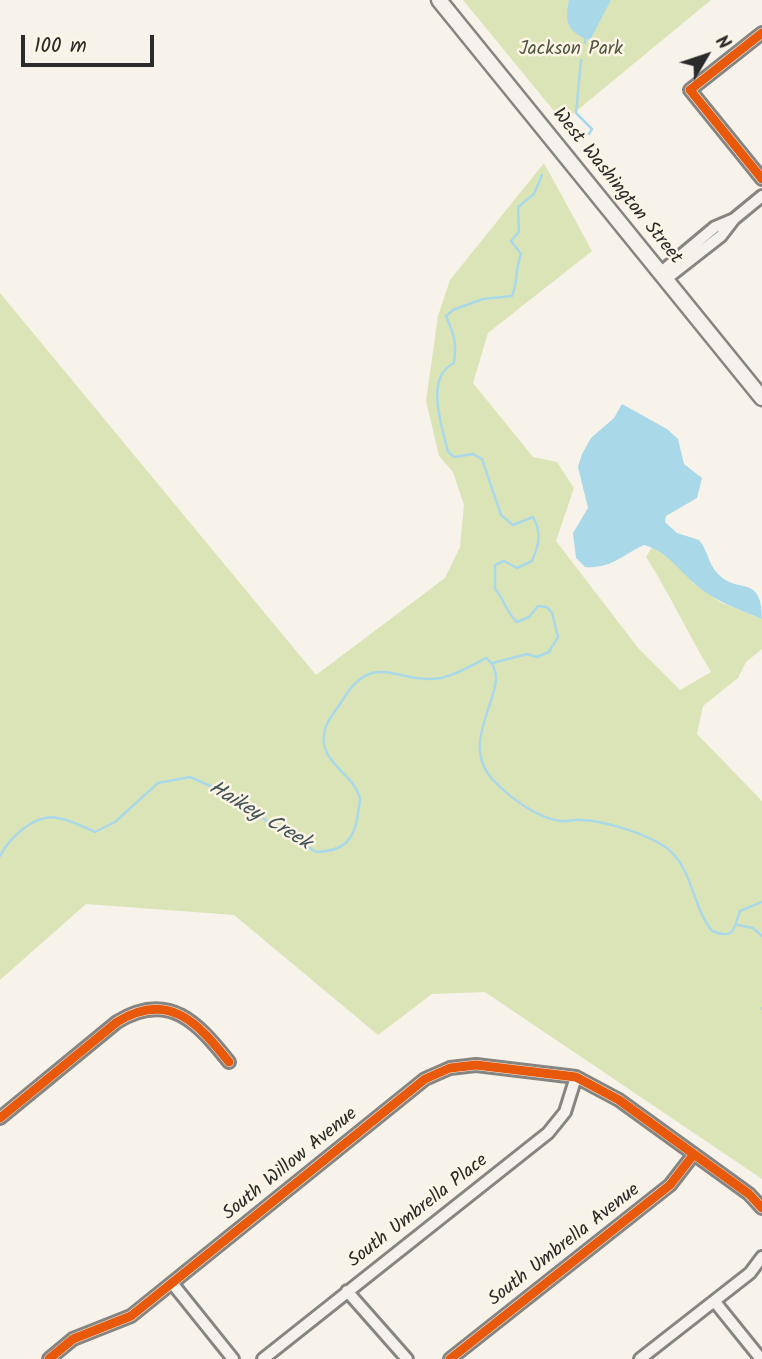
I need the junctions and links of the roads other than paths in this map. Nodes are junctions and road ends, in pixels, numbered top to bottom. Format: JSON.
{"nodes":[{"id":1,"x":439,"y":0,"type":"edge"},
{"id":2,"x":762,"y":33,"type":"edge"},
{"id":3,"x":762,"y":179,"type":"edge"},
{"id":4,"x":762,"y":196,"type":"edge"},
{"id":5,"x":663,"y":276,"type":"junction"},
{"id":6,"x":762,"y":398,"type":"edge"},
{"id":7,"x":229,"y":1062,"type":"dead end"},
{"id":8,"x":576,"y":1077,"type":"junction"},
{"id":9,"x":0,"y":1118,"type":"edge"},
{"id":10,"x":694,"y":1154,"type":"junction"},
{"id":11,"x":762,"y":1208,"type":"edge"},
{"id":12,"x":762,"y":1258,"type":"edge"},
{"id":13,"x":172,"y":1283,"type":"junction"},
{"id":14,"x":347,"y":1291,"type":"junction"},
{"id":15,"x":715,"y":1302,"type":"junction"},
{"id":16,"x":48,"y":1359,"type":"edge"},
{"id":17,"x":233,"y":1359,"type":"edge"},
{"id":18,"x":263,"y":1359,"type":"edge"},
{"id":19,"x":407,"y":1359,"type":"edge"},
{"id":20,"x":450,"y":1359,"type":"edge"},
{"id":21,"x":640,"y":1359,"type":"edge"},
{"id":22,"x":761,"y":1359,"type":"edge"}],
"edges":[{"from":1,"to":5,"type":"main road","name":"West Washington Street"},
{"from":2,"to":3,"type":"street"},
{"from":4,"to":5,"type":"street"},
{"from":5,"to":6,"type":"main road","name":"West Washington Street"},
{"from":7,"to":9,"type":"street"},
{"from":8,"to":10,"type":"street"},
{"from":8,"to":13,"type":"street","name":"South Willow Avenue"},
{"from":8,"to":14,"type":"street","name":"South Umbrella Place"},
{"from":10,"to":11,"type":"street"},
{"from":10,"to":20,"type":"street","name":"South Umbrella Avenue"},
{"from":12,"to":15,"type":"street"},
{"from":13,"to":16,"type":"street","name":"South Willow Avenue"},
{"from":13,"to":17,"type":"street"},
{"from":14,"to":18,"type":"street","name":"South Umbrella Place"},
{"from":14,"to":19,"type":"street"},
{"from":15,"to":21,"type":"street"},
{"from":15,"to":22,"type":"street"}]}
